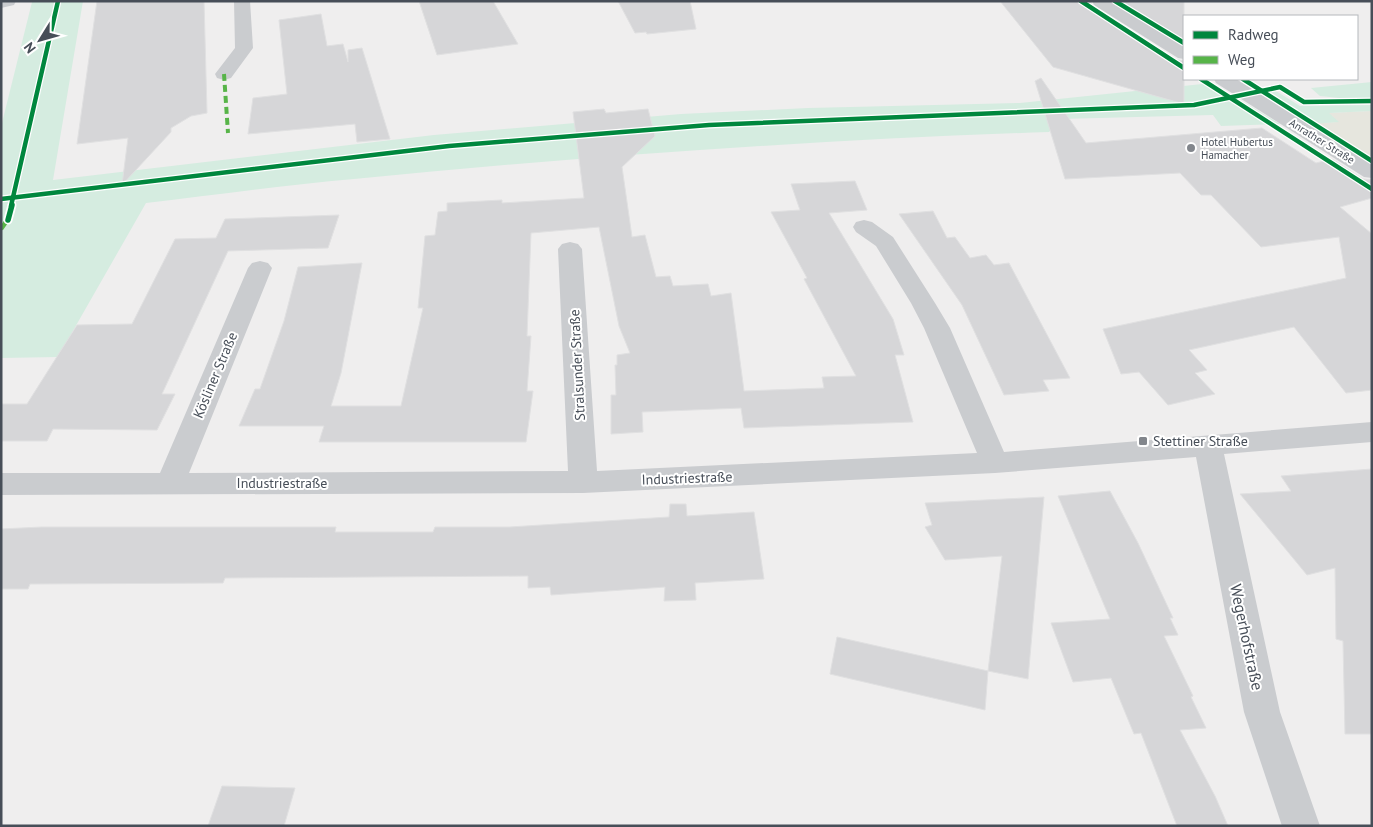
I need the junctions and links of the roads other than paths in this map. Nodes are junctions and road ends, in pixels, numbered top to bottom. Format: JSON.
{"nodes":[{"id":1,"x":8,"y":1,"type":"edge"},
{"id":2,"x":242,"y":1,"type":"edge"},
{"id":3,"x":1100,"y":1,"type":"edge"},
{"id":4,"x":1,"y":3,"type":"edge"},
{"id":5,"x":1183,"y":53,"type":"edge"},
{"id":6,"x":224,"y":74,"type":"dead end"},
{"id":7,"x":1225,"y":80,"type":"edge"},
{"id":8,"x":1372,"y":172,"type":"edge"},
{"id":9,"x":864,"y":227,"type":"dead end"},
{"id":10,"x":570,"y":249,"type":"dead end"},
{"id":11,"x":260,"y":268,"type":"dead end"},
{"id":12,"x":1372,"y":432,"type":"edge"},
{"id":13,"x":1208,"y":445,"type":"junction"},
{"id":14,"x":995,"y":463,"type":"junction"},
{"id":15,"x":170,"y":482,"type":"junction"},
{"id":16,"x":583,"y":482,"type":"junction"},
{"id":17,"x":1,"y":484,"type":"edge"},
{"id":18,"x":1301,"y":826,"type":"edge"}],
"edges":[{"from":1,"to":4,"type":"street"},
{"from":2,"to":6,"type":"street"},
{"from":3,"to":5,"type":"street"},
{"from":7,"to":8,"type":"street","name":"Anrather Straße"},
{"from":9,"to":14,"type":"street"},
{"from":10,"to":16,"type":"street","name":"Stralsunder Straße"},
{"from":11,"to":15,"type":"street","name":"Kösliner Straße"},
{"from":12,"to":13,"type":"street","name":"Industriestraße"},
{"from":13,"to":14,"type":"street","name":"Industriestraße"},
{"from":13,"to":18,"type":"street","name":"Wegerhofstraße"},
{"from":14,"to":16,"type":"street","name":"Industriestraße"},
{"from":15,"to":16,"type":"street","name":"Industriestraße"},
{"from":15,"to":17,"type":"street","name":"Industriestraße"}]}
